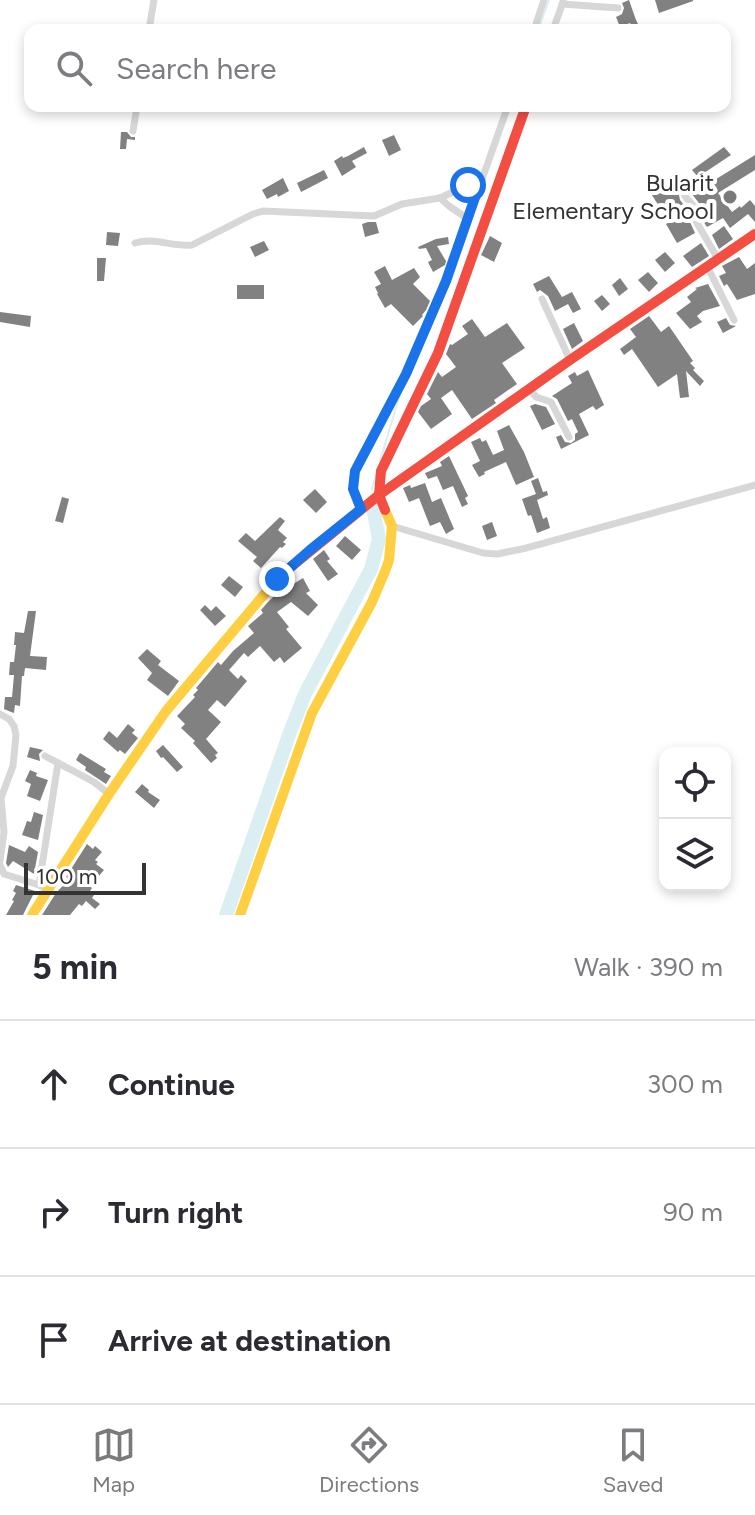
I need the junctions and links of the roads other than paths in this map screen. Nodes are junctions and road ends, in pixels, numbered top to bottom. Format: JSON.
{"nodes":[{"id":1,"x":154,"y":0,"type":"edge"},
{"id":2,"x":544,"y":0,"type":"edge"},
{"id":3,"x":563,"y":2,"type":"edge"},
{"id":4,"x":618,"y":8,"type":"dead end"},
{"id":5,"x":150,"y":24,"type":"edge"},
{"id":6,"x":536,"y":24,"type":"edge"},
{"id":7,"x":555,"y":24,"type":"edge"},
{"id":8,"x":136,"y":112,"type":"edge"},
{"id":9,"x":506,"y":112,"type":"edge"},
{"id":10,"x":524,"y":112,"type":"edge"},
{"id":11,"x":133,"y":131,"type":"dead end"},
{"id":12,"x":480,"y":183,"type":"junction"},
{"id":13,"x":685,"y":196,"type":"dead end"},
{"id":14,"x":440,"y":198,"type":"junction"},
{"id":15,"x":468,"y":219,"type":"junction"},
{"id":16,"x":755,"y":234,"type":"edge"},
{"id":17,"x":135,"y":243,"type":"dead end"},
{"id":18,"x":718,"y":259,"type":"junction"},
{"id":19,"x":707,"y":266,"type":"junction"},
{"id":20,"x":542,"y":299,"type":"dead end"},
{"id":21,"x":734,"y":320,"type":"dead end"},
{"id":22,"x":570,"y":360,"type":"junction"},
{"id":23,"x":529,"y":388,"type":"junction"},
{"id":24,"x":569,"y":437,"type":"dead end"},
{"id":25,"x":755,"y":485,"type":"edge"},
{"id":26,"x":379,"y":495,"type":"junction"},
{"id":27,"x":361,"y":509,"type":"junction"},
{"id":28,"x":392,"y":526,"type":"junction"},
{"id":29,"x":0,"y":714,"type":"edge"},
{"id":30,"x":45,"y":756,"type":"dead end"},
{"id":31,"x":58,"y":763,"type":"junction"},
{"id":32,"x":109,"y":794,"type":"junction"},
{"id":33,"x":1,"y":842,"type":"edge"},
{"id":34,"x":0,"y":863,"type":"edge"},
{"id":35,"x":43,"y":888,"type":"junction"},
{"id":36,"x":32,"y":915,"type":"edge"},
{"id":37,"x":240,"y":915,"type":"edge"}],
"edges":[{"from":1,"to":5,"type":"street"},
{"from":2,"to":6,"type":"street"},
{"from":3,"to":4,"type":"street"},
{"from":3,"to":7,"type":"street"},
{"from":8,"to":11,"type":"street"},
{"from":9,"to":12,"type":"street"},
{"from":10,"to":26,"type":"street"},
{"from":12,"to":14,"type":"street"},
{"from":12,"to":15,"type":"street"},
{"from":13,"to":18,"type":"street"},
{"from":14,"to":15,"type":"street"},
{"from":14,"to":17,"type":"street"},
{"from":15,"to":27,"type":"street"},
{"from":16,"to":18,"type":"street"},
{"from":18,"to":19,"type":"street"},
{"from":19,"to":21,"type":"street"},
{"from":19,"to":22,"type":"street"},
{"from":20,"to":22,"type":"street"},
{"from":22,"to":23,"type":"street"},
{"from":23,"to":24,"type":"street"},
{"from":23,"to":26,"type":"street"},
{"from":25,"to":28,"type":"street"},
{"from":26,"to":27,"type":"street"},
{"from":26,"to":28,"type":"street"},
{"from":27,"to":32,"type":"street"},
{"from":28,"to":37,"type":"street"},
{"from":29,"to":33,"type":"street"},
{"from":30,"to":31,"type":"street"},
{"from":31,"to":32,"type":"street"},
{"from":31,"to":35,"type":"street"},
{"from":32,"to":35,"type":"street"},
{"from":33,"to":34,"type":"street"},
{"from":34,"to":35,"type":"street"},
{"from":35,"to":36,"type":"street"}]}
